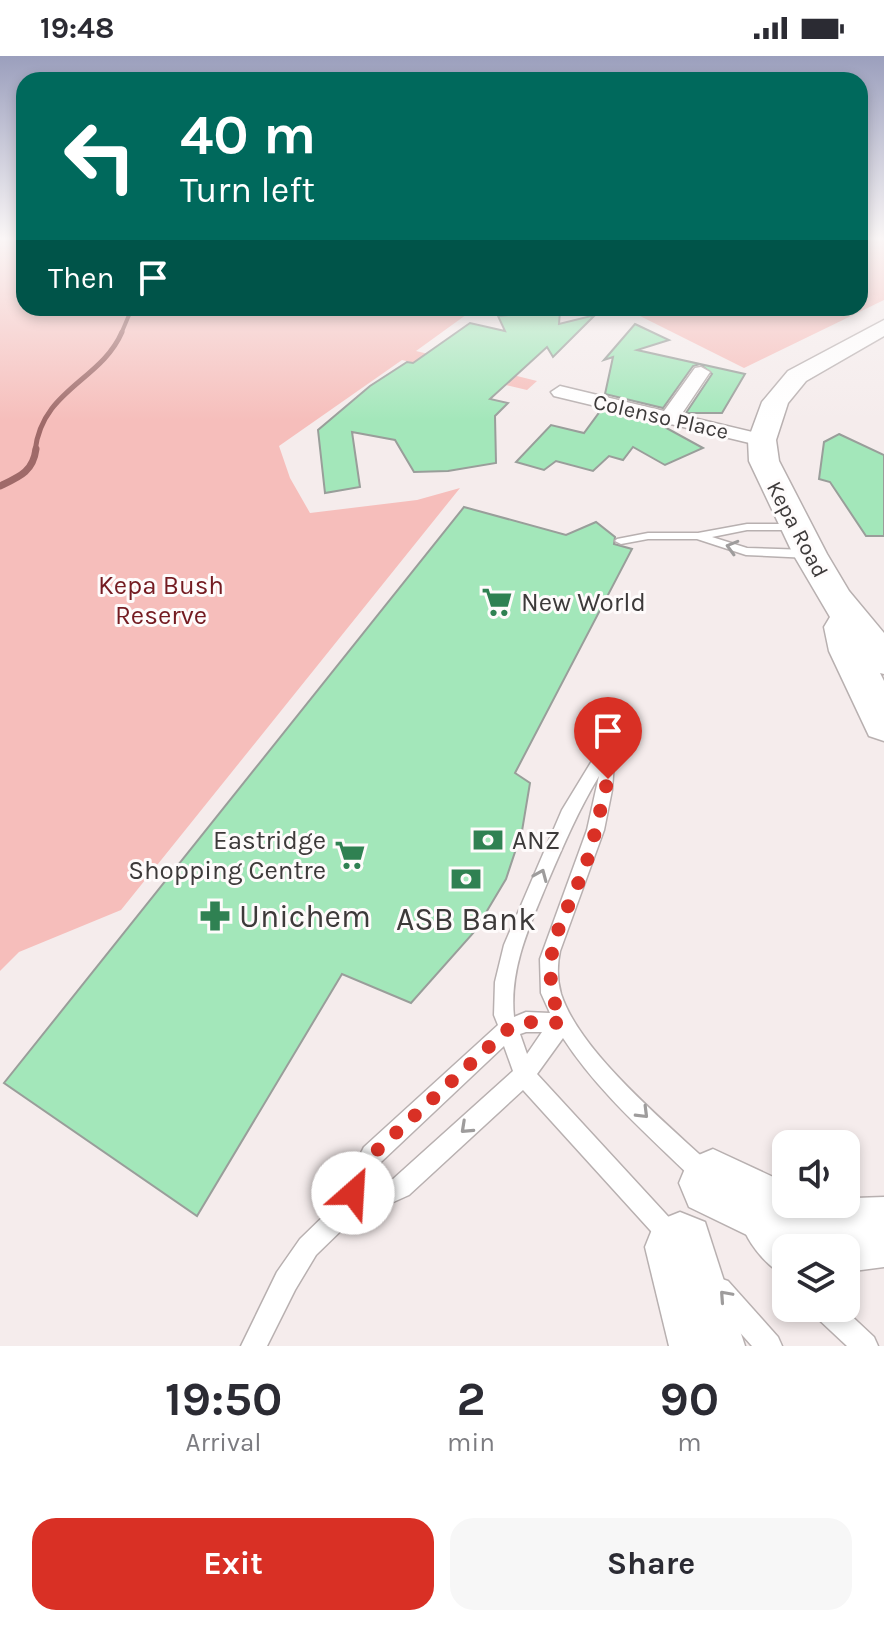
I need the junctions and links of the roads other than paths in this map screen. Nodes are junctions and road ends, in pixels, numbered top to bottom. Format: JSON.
{"nodes":[{"id":1,"x":884,"y":327,"type":"edge"},
{"id":2,"x":701,"y":372,"type":"dead end"},
{"id":3,"x":560,"y":392,"type":"dead end"},
{"id":4,"x":669,"y":418,"type":"junction"},
{"id":5,"x":762,"y":440,"type":"junction"},
{"id":6,"x":698,"y":536,"type":"junction"},
{"id":7,"x":621,"y":541,"type":"dead end"},
{"id":8,"x":802,"y":541,"type":"junction"},
{"id":9,"x":836,"y":599,"type":"junction"},
{"id":10,"x":884,"y":660,"type":"edge"},
{"id":11,"x":617,"y":718,"type":"dead end"},
{"id":12,"x":884,"y":724,"type":"edge"},
{"id":13,"x":608,"y":747,"type":"junction"},
{"id":14,"x":561,"y":1023,"type":"junction"},
{"id":15,"x":507,"y":1030,"type":"junction"},
{"id":16,"x":524,"y":1075,"type":"junction"},
{"id":17,"x":713,"y":1183,"type":"junction"},
{"id":18,"x":343,"y":1213,"type":"junction"},
{"id":19,"x":884,"y":1232,"type":"edge"},
{"id":20,"x":680,"y":1247,"type":"junction"},
{"id":21,"x":772,"y":1248,"type":"edge"},
{"id":22,"x":840,"y":1322,"type":"edge"},
{"id":23,"x":254,"y":1346,"type":"edge"},
{"id":24,"x":707,"y":1346,"type":"edge"},
{"id":25,"x":769,"y":1346,"type":"edge"},
{"id":26,"x":865,"y":1346,"type":"edge"}],
"edges":[{"from":1,"to":5,"type":"main road"},
{"from":2,"to":4,"type":"street"},
{"from":3,"to":4,"type":"street","name":"Colenso Place"},
{"from":4,"to":5,"type":"street","name":"Colenso Place"},
{"from":5,"to":8,"type":"main road","name":"Kepa Road"},
{"from":6,"to":7,"type":"lane"},
{"from":6,"to":8,"type":"lane"},
{"from":8,"to":6,"type":"lane","one_way":true},
{"from":8,"to":9,"type":"main road","name":"Kepa Road"},
{"from":9,"to":10,"type":"main road","name":"Kepa Road"},
{"from":9,"to":12,"type":"main road","name":"Kepa Road"},
{"from":11,"to":13,"type":"lane"},
{"from":13,"to":14,"type":"lane"},
{"from":15,"to":13,"type":"lane","one_way":true},
{"from":14,"to":15,"type":"lane"},
{"from":14,"to":16,"type":"lane"},
{"from":14,"to":17,"type":"lane","one_way":true},
{"from":15,"to":16,"type":"lane"},
{"from":15,"to":18,"type":"lane"},
{"from":16,"to":18,"type":"lane","one_way":true},
{"from":16,"to":20,"type":"lane"},
{"from":17,"to":19,"type":"main road"},
{"from":17,"to":21,"type":"lane"},
{"from":18,"to":23,"type":"lane"},
{"from":20,"to":24,"type":"main road"},
{"from":25,"to":20,"type":"lane","one_way":true},
{"from":22,"to":26,"type":"lane"}]}
